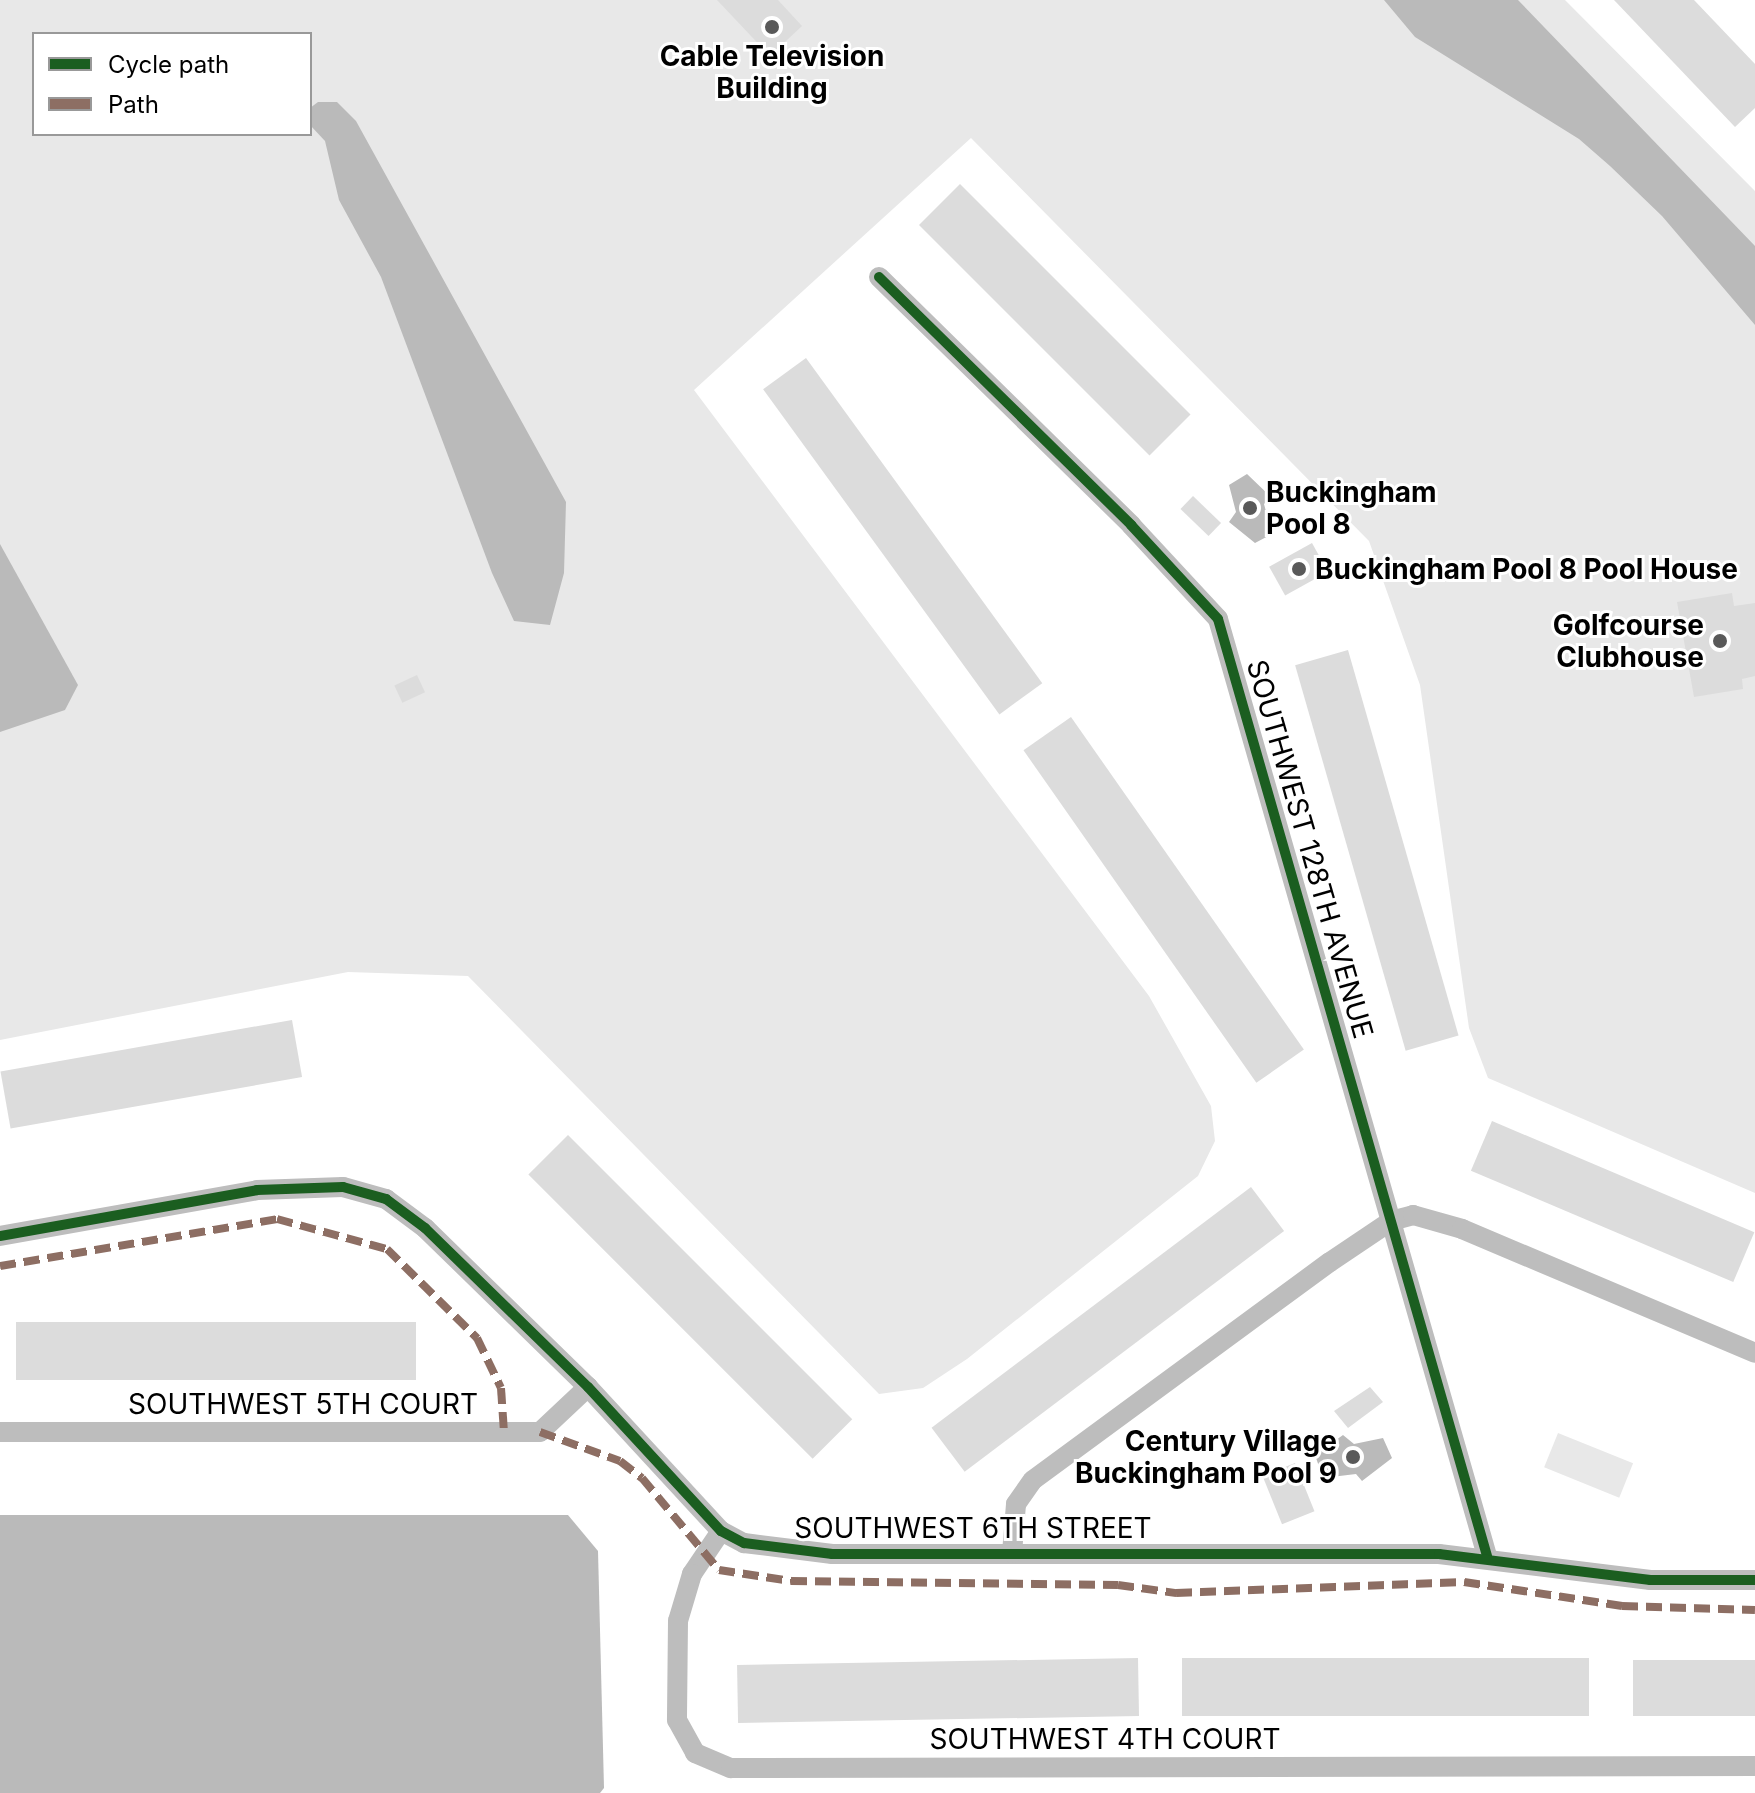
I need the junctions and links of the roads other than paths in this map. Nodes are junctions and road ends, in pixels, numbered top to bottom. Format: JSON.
{"nodes":[{"id":1,"x":879,"y":277,"type":"dead end"},
{"id":2,"x":1391,"y":1221,"type":"junction"},
{"id":3,"x":0,"y":1236,"type":"edge"},
{"id":4,"x":1755,"y":1353,"type":"edge"},
{"id":5,"x":588,"y":1387,"type":"junction"},
{"id":6,"x":0,"y":1432,"type":"edge"},
{"id":7,"x":721,"y":1531,"type":"junction"},
{"id":8,"x":1012,"y":1553,"type":"junction"},
{"id":9,"x":1487,"y":1556,"type":"junction"},
{"id":10,"x":1755,"y":1580,"type":"edge"},
{"id":11,"x":1755,"y":1766,"type":"edge"}],
"edges":[{"from":1,"to":2,"type":"street","name":"SOUTHWEST 128TH AVENUE"},
{"from":2,"to":4,"type":"street"},
{"from":2,"to":8,"type":"street"},
{"from":2,"to":9,"type":"street","name":"SOUTHWEST 128TH AVENUE"},
{"from":3,"to":5,"type":"street","name":"SOUTHWEST 6TH STREET"},
{"from":5,"to":6,"type":"street","name":"SOUTHWEST 5TH COURT"},
{"from":5,"to":7,"type":"street","name":"SOUTHWEST 6TH STREET"},
{"from":7,"to":8,"type":"street","name":"SOUTHWEST 6TH STREET"},
{"from":7,"to":11,"type":"street","name":"SOUTHWEST 4TH COURT"},
{"from":8,"to":9,"type":"street","name":"SOUTHWEST 6TH STREET"},
{"from":9,"to":10,"type":"street","name":"SOUTHWEST 6TH STREET"}]}
